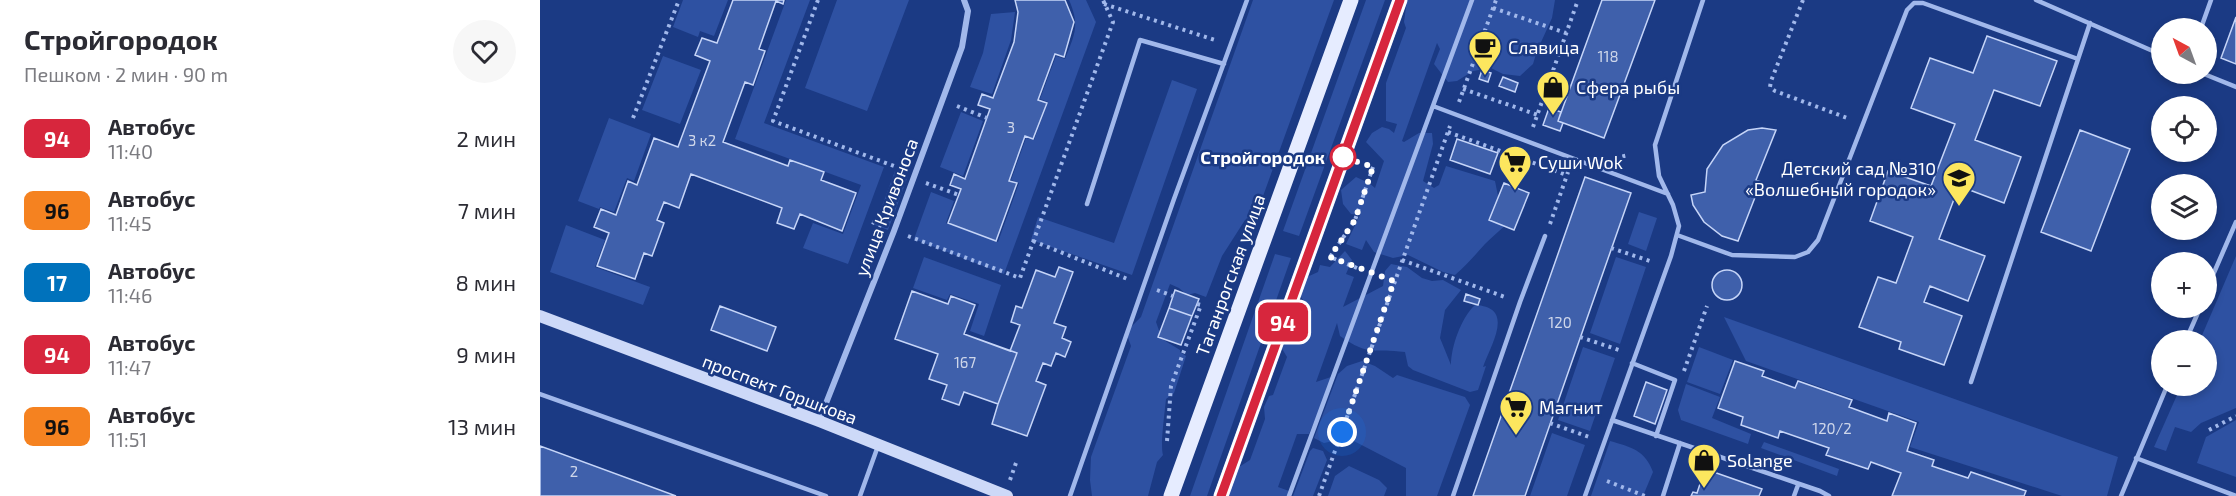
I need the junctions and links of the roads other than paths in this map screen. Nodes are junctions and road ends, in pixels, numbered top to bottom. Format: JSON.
{"nodes":[{"id":1,"x":964,"y":0,"type":"edge"},
{"id":2,"x":1247,"y":0,"type":"edge"},
{"id":3,"x":1351,"y":0,"type":"edge"},
{"id":4,"x":1400,"y":0,"type":"edge"},
{"id":5,"x":1472,"y":0,"type":"edge"},
{"id":6,"x":1703,"y":0,"type":"edge"},
{"id":7,"x":2036,"y":0,"type":"edge"},
{"id":8,"x":2211,"y":0,"type":"edge"},
{"id":9,"x":2205,"y":18,"type":"edge"},
{"id":10,"x":2090,"y":24,"type":"junction"},
{"id":11,"x":2151,"y":50,"type":"edge"},
{"id":12,"x":2078,"y":59,"type":"junction"},
{"id":13,"x":1224,"y":64,"type":"junction"},
{"id":14,"x":2217,"y":79,"type":"edge"},
{"id":15,"x":2236,"y":87,"type":"edge"},
{"id":16,"x":1433,"y":106,"type":"junction"},
{"id":17,"x":1668,"y":195,"type":"junction"},
{"id":18,"x":1087,"y":204,"type":"dead end"},
{"id":19,"x":2236,"y":222,"type":"edge"},
{"id":20,"x":1677,"y":235,"type":"junction"},
{"id":21,"x":1545,"y":236,"type":"road end"},
{"id":22,"x":2217,"y":266,"type":"edge"},
{"id":23,"x":540,"y":316,"type":"edge"},
{"id":24,"x":1632,"y":363,"type":"junction"},
{"id":25,"x":1971,"y":382,"type":"dead end"},
{"id":26,"x":540,"y":394,"type":"edge"},
{"id":27,"x":2163,"y":396,"type":"edge"},
{"id":28,"x":1612,"y":420,"type":"junction"},
{"id":29,"x":819,"y":422,"type":"junction"},
{"id":30,"x":1656,"y":436,"type":"junction"},
{"id":31,"x":1680,"y":443,"type":"junction"},
{"id":32,"x":878,"y":447,"type":"junction"},
{"id":33,"x":2136,"y":458,"type":"junction"},
{"id":34,"x":1798,"y":485,"type":"junction"},
{"id":35,"x":826,"y":496,"type":"edge"},
{"id":36,"x":860,"y":496,"type":"edge"},
{"id":37,"x":1007,"y":496,"type":"edge"},
{"id":38,"x":1070,"y":496,"type":"edge"},
{"id":39,"x":1171,"y":496,"type":"edge"},
{"id":40,"x":1221,"y":496,"type":"edge"},
{"id":41,"x":1289,"y":496,"type":"edge"},
{"id":42,"x":1453,"y":496,"type":"edge"},
{"id":43,"x":1585,"y":496,"type":"edge"},
{"id":44,"x":1663,"y":496,"type":"edge"},
{"id":45,"x":1794,"y":496,"type":"edge"},
{"id":46,"x":1829,"y":496,"type":"edge"},
{"id":47,"x":2121,"y":496,"type":"edge"},
{"id":48,"x":2236,"y":496,"type":"edge"}],
"edges":[{"from":1,"to":29,"type":"street","name":"улица Кривоноса"},
{"from":2,"to":13,"type":"lane"},
{"from":3,"to":39,"type":"main road","name":"Таганрогская улица"},
{"from":4,"to":40,"type":"main road"},
{"from":5,"to":16,"type":"lane"},
{"from":6,"to":17,"type":"lane"},
{"from":7,"to":10,"type":"lane"},
{"from":8,"to":9,"type":"lane"},
{"from":10,"to":11,"type":"lane"},
{"from":10,"to":12,"type":"lane"},
{"from":12,"to":20,"type":"lane"},
{"from":12,"to":25,"type":"lane"},
{"from":13,"to":18,"type":"lane"},
{"from":13,"to":38,"type":"lane"},
{"from":14,"to":15,"type":"lane"},
{"from":16,"to":17,"type":"lane"},
{"from":16,"to":41,"type":"lane"},
{"from":17,"to":20,"type":"lane"},
{"from":19,"to":22,"type":"lane"},
{"from":20,"to":24,"type":"lane"},
{"from":21,"to":42,"type":"lane"},
{"from":23,"to":29,"type":"street","name":"проспект Горшкова"},
{"from":24,"to":28,"type":"lane"},
{"from":24,"to":30,"type":"lane"},
{"from":26,"to":35,"type":"lane"},
{"from":27,"to":33,"type":"lane"},
{"from":28,"to":30,"type":"lane"},
{"from":28,"to":43,"type":"lane"},
{"from":29,"to":32,"type":"street","name":"проспект Горшкова"},
{"from":30,"to":31,"type":"lane"},
{"from":31,"to":34,"type":"lane"},
{"from":31,"to":44,"type":"lane"},
{"from":32,"to":36,"type":"lane"},
{"from":32,"to":37,"type":"street","name":"проспект Горшкова"},
{"from":33,"to":47,"type":"lane"},
{"from":33,"to":48,"type":"lane"},
{"from":34,"to":45,"type":"lane"},
{"from":34,"to":46,"type":"lane"}]}
